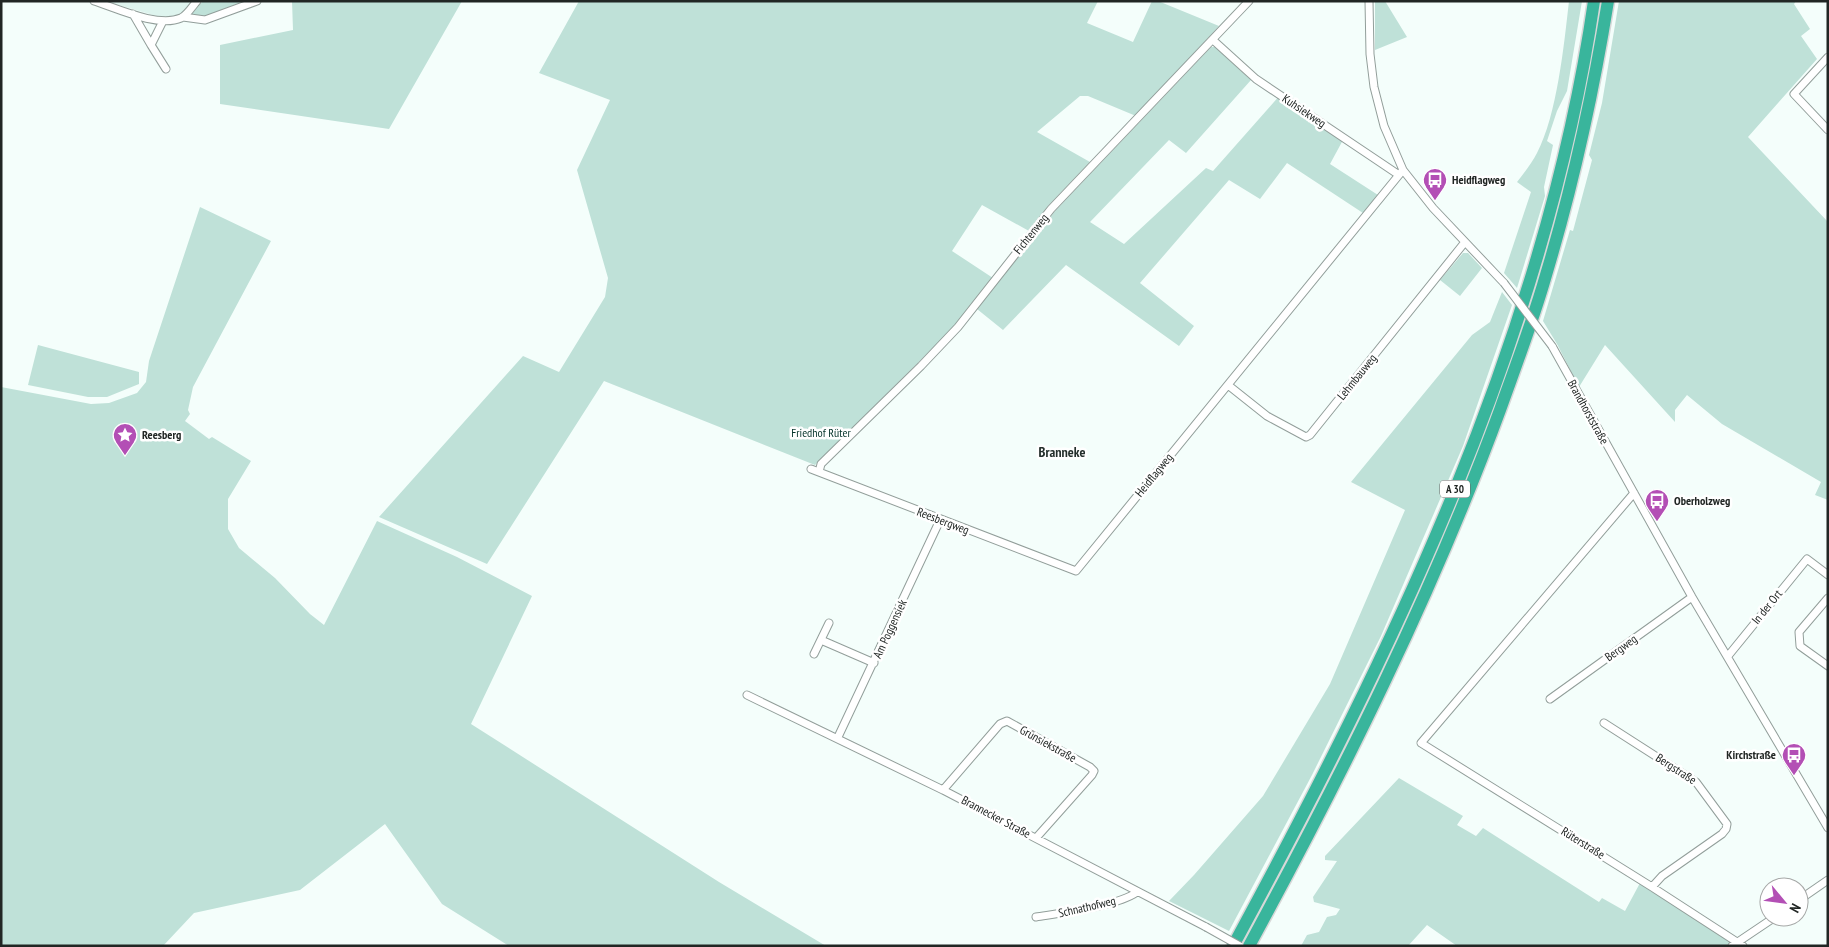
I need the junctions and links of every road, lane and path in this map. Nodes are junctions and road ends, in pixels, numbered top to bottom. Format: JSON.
{"nodes":[{"id":1,"x":94,"y":1,"type":"edge"},
{"id":2,"x":197,"y":1,"type":"edge"},
{"id":3,"x":257,"y":1,"type":"edge"},
{"id":4,"x":1249,"y":1,"type":"edge"},
{"id":5,"x":1369,"y":1,"type":"edge"},
{"id":6,"x":1594,"y":1,"type":"edge"},
{"id":7,"x":1608,"y":1,"type":"edge"},
{"id":8,"x":133,"y":14,"type":"junction"},
{"id":9,"x":183,"y":17,"type":"junction"},
{"id":10,"x":163,"y":21,"type":"junction"},
{"id":11,"x":1213,"y":40,"type":"junction"},
{"id":12,"x":151,"y":45,"type":"junction"},
{"id":13,"x":1828,"y":57,"type":"edge"},
{"id":14,"x":166,"y":69,"type":"dead end"},
{"id":15,"x":1828,"y":130,"type":"edge"},
{"id":16,"x":1401,"y":172,"type":"junction"},
{"id":17,"x":1465,"y":242,"type":"junction"},
{"id":18,"x":1228,"y":385,"type":"junction"},
{"id":19,"x":815,"y":470,"type":"joint"},
{"id":20,"x":1634,"y":493,"type":"junction"},
{"id":21,"x":940,"y":520,"type":"junction"},
{"id":22,"x":1076,"y":571,"type":"joint"},
{"id":23,"x":1828,"y":575,"type":"edge"},
{"id":24,"x":1692,"y":597,"type":"junction"},
{"id":25,"x":1828,"y":598,"type":"edge"},
{"id":26,"x":829,"y":623,"type":"dead end"},
{"id":27,"x":821,"y":640,"type":"junction"},
{"id":28,"x":814,"y":654,"type":"dead end"},
{"id":29,"x":1728,"y":656,"type":"junction"},
{"id":30,"x":874,"y":663,"type":"junction"},
{"id":31,"x":1828,"y":666,"type":"edge"},
{"id":32,"x":747,"y":695,"type":"dead end"},
{"id":33,"x":1550,"y":699,"type":"dead end"},
{"id":34,"x":1604,"y":723,"type":"dead end"},
{"id":35,"x":838,"y":738,"type":"junction"},
{"id":36,"x":943,"y":790,"type":"junction"},
{"id":37,"x":1828,"y":828,"type":"edge"},
{"id":38,"x":1036,"y":838,"type":"junction"},
{"id":39,"x":1828,"y":880,"type":"edge"},
{"id":40,"x":1652,"y":887,"type":"junction"},
{"id":41,"x":1136,"y":892,"type":"junction"},
{"id":42,"x":1809,"y":893,"type":"edge"},
{"id":43,"x":1036,"y":917,"type":"dead end"},
{"id":44,"x":1761,"y":927,"type":"edge"},
{"id":45,"x":1737,"y":944,"type":"edge"},
{"id":46,"x":1233,"y":946,"type":"edge"},
{"id":47,"x":1240,"y":946,"type":"edge"},
{"id":48,"x":1248,"y":946,"type":"edge"}],
"edges":[{"from":1,"to":8,"type":"street"},
{"from":2,"to":9,"type":"street"},
{"from":3,"to":9,"type":"street"},
{"from":4,"to":11,"type":"street","name":"Fichtenweg"},
{"from":5,"to":16,"type":"street","name":"Brandhorststraße"},
{"from":6,"to":46,"type":"highway","number":"A 30"},
{"from":7,"to":48,"type":"highway","number":"A 30"},
{"from":8,"to":10,"type":"street"},
{"from":8,"to":12,"type":"street"},
{"from":9,"to":10,"type":"street"},
{"from":10,"to":12,"type":"street"},
{"from":11,"to":16,"type":"street","name":"Kuhsiekweg"},
{"from":11,"to":19,"type":"street","name":"Fichtenweg"},
{"from":12,"to":14,"type":"street"},
{"from":13,"to":15,"type":"street"},
{"from":16,"to":17,"type":"street","name":"Brandhorststraße"},
{"from":16,"to":18,"type":"street","name":"Heidflagweg"},
{"from":17,"to":18,"type":"street","name":"Lehmbauweg"},
{"from":17,"to":20,"type":"street","name":"Brandhorststraße","bridge":true},
{"from":18,"to":22,"type":"street","name":"Heidflagweg"},
{"from":19,"to":21,"type":"street","name":"Reesbergweg"},
{"from":20,"to":24,"type":"street","name":"Brandhorststraße"},
{"from":20,"to":40,"type":"street","name":"Rüterstraße"},
{"from":21,"to":22,"type":"street","name":"Reesbergweg"},
{"from":21,"to":30,"type":"street","name":"Am Poggensiek"},
{"from":23,"to":29,"type":"street","name":"In der Ort"},
{"from":24,"to":29,"type":"street","name":"Brandhorststraße"},
{"from":24,"to":33,"type":"street","name":"Bergweg"},
{"from":25,"to":31,"type":"street"},
{"from":26,"to":27,"type":"street"},
{"from":27,"to":28,"type":"street"},
{"from":27,"to":30,"type":"street"},
{"from":29,"to":37,"type":"street","name":"Brandhorststraße"},
{"from":30,"to":35,"type":"street","name":"Am Poggensiek"},
{"from":32,"to":35,"type":"street","name":"Brannecker Straße"},
{"from":34,"to":40,"type":"street","name":"Bergstraße"},
{"from":35,"to":36,"type":"street","name":"Brannecker Straße"},
{"from":36,"to":38,"type":"street","name":"Brannecker Straße"},
{"from":36,"to":38,"type":"street","name":"Grünsiekstraße"},
{"from":38,"to":41,"type":"street","name":"Brannecker Straße"},
{"from":39,"to":42,"type":"street"},
{"from":40,"to":45,"type":"street","name":"Rüterstraße"},
{"from":41,"to":43,"type":"street","name":"Schnathofweg"},
{"from":41,"to":47,"type":"street","name":"Brannecker Straße","bridge":true},
{"from":44,"to":45,"type":"street"}]}
